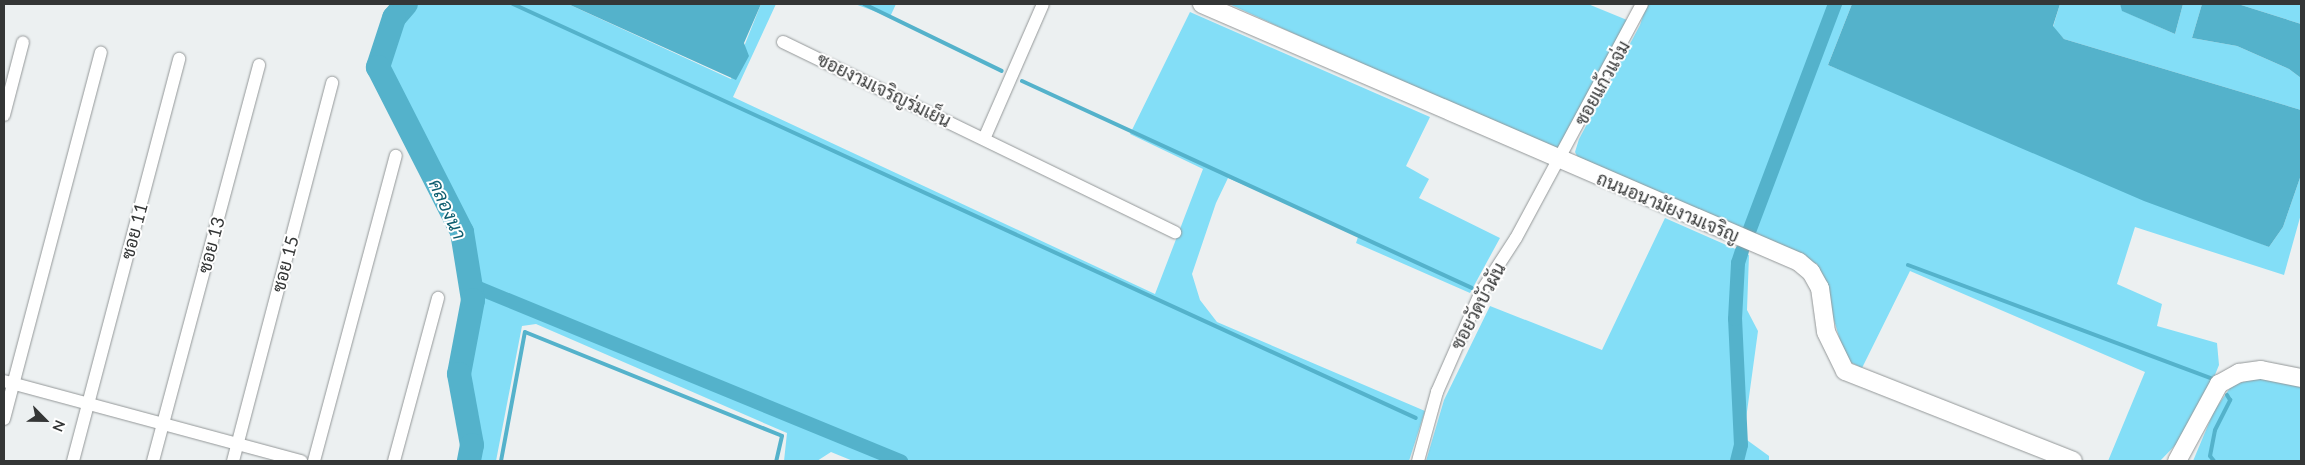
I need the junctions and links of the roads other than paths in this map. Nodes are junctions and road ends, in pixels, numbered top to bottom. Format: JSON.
{"nodes":[{"id":1,"x":1043,"y":4,"type":"edge"},
{"id":2,"x":1202,"y":4,"type":"edge"},
{"id":3,"x":1642,"y":4,"type":"edge"},
{"id":4,"x":23,"y":42,"type":"dead end"},
{"id":5,"x":783,"y":42,"type":"dead end"},
{"id":6,"x":101,"y":53,"type":"dead end"},
{"id":7,"x":179,"y":59,"type":"dead end"},
{"id":8,"x":259,"y":65,"type":"dead end"},
{"id":9,"x":332,"y":83,"type":"dead end"},
{"id":10,"x":4,"y":115,"type":"edge"},
{"id":11,"x":984,"y":138,"type":"junction"},
{"id":12,"x":396,"y":156,"type":"dead end"},
{"id":13,"x":1559,"y":161,"type":"junction"},
{"id":14,"x":1175,"y":232,"type":"dead end"},
{"id":15,"x":438,"y":298,"type":"dead end"},
{"id":16,"x":2301,"y":378,"type":"edge"},
{"id":17,"x":9,"y":382,"type":"edge"},
{"id":18,"x":89,"y":404,"type":"junction"},
{"id":19,"x":4,"y":419,"type":"edge"},
{"id":20,"x":163,"y":424,"type":"junction"},
{"id":21,"x":238,"y":444,"type":"junction"},
{"id":22,"x":73,"y":461,"type":"edge"},
{"id":23,"x":153,"y":461,"type":"edge"},
{"id":24,"x":233,"y":461,"type":"edge"},
{"id":25,"x":301,"y":461,"type":"edge"},
{"id":26,"x":314,"y":461,"type":"edge"},
{"id":27,"x":394,"y":461,"type":"edge"},
{"id":28,"x":1418,"y":461,"type":"edge"},
{"id":29,"x":2073,"y":461,"type":"edge"},
{"id":30,"x":2177,"y":461,"type":"edge"}],
"edges":[{"from":1,"to":11,"type":"street"},
{"from":2,"to":13,"type":"street","name":"ถนนอนามัยงามเจริญ"},
{"from":3,"to":13,"type":"street","name":"ซอยแก้วแจ่ม"},
{"from":4,"to":10,"type":"street"},
{"from":5,"to":11,"type":"street","name":"ซอยงามเจริญร่มเย็น"},
{"from":6,"to":17,"type":"street"},
{"from":7,"to":18,"type":"street","name":"ซอย 11"},
{"from":8,"to":20,"type":"street","name":"ซอย 13"},
{"from":9,"to":21,"type":"street","name":"ซอย 15"},
{"from":11,"to":14,"type":"street","name":"ซอยงามเจริญร่มเย็น"},
{"from":12,"to":26,"type":"street"},
{"from":13,"to":28,"type":"street","name":"ซอยวัดบัวผัน"},
{"from":13,"to":29,"type":"street","name":"ถนนอนามัยงามเจริญ"},
{"from":15,"to":27,"type":"street"},
{"from":16,"to":30,"type":"street"},
{"from":17,"to":18,"type":"street"},
{"from":17,"to":19,"type":"street"},
{"from":18,"to":20,"type":"street"},
{"from":18,"to":22,"type":"street","name":"ซอย 11"},
{"from":20,"to":21,"type":"street"},
{"from":20,"to":23,"type":"street","name":"ซอย 13"},
{"from":21,"to":24,"type":"street","name":"ซอย 15"},
{"from":21,"to":25,"type":"street"}]}
